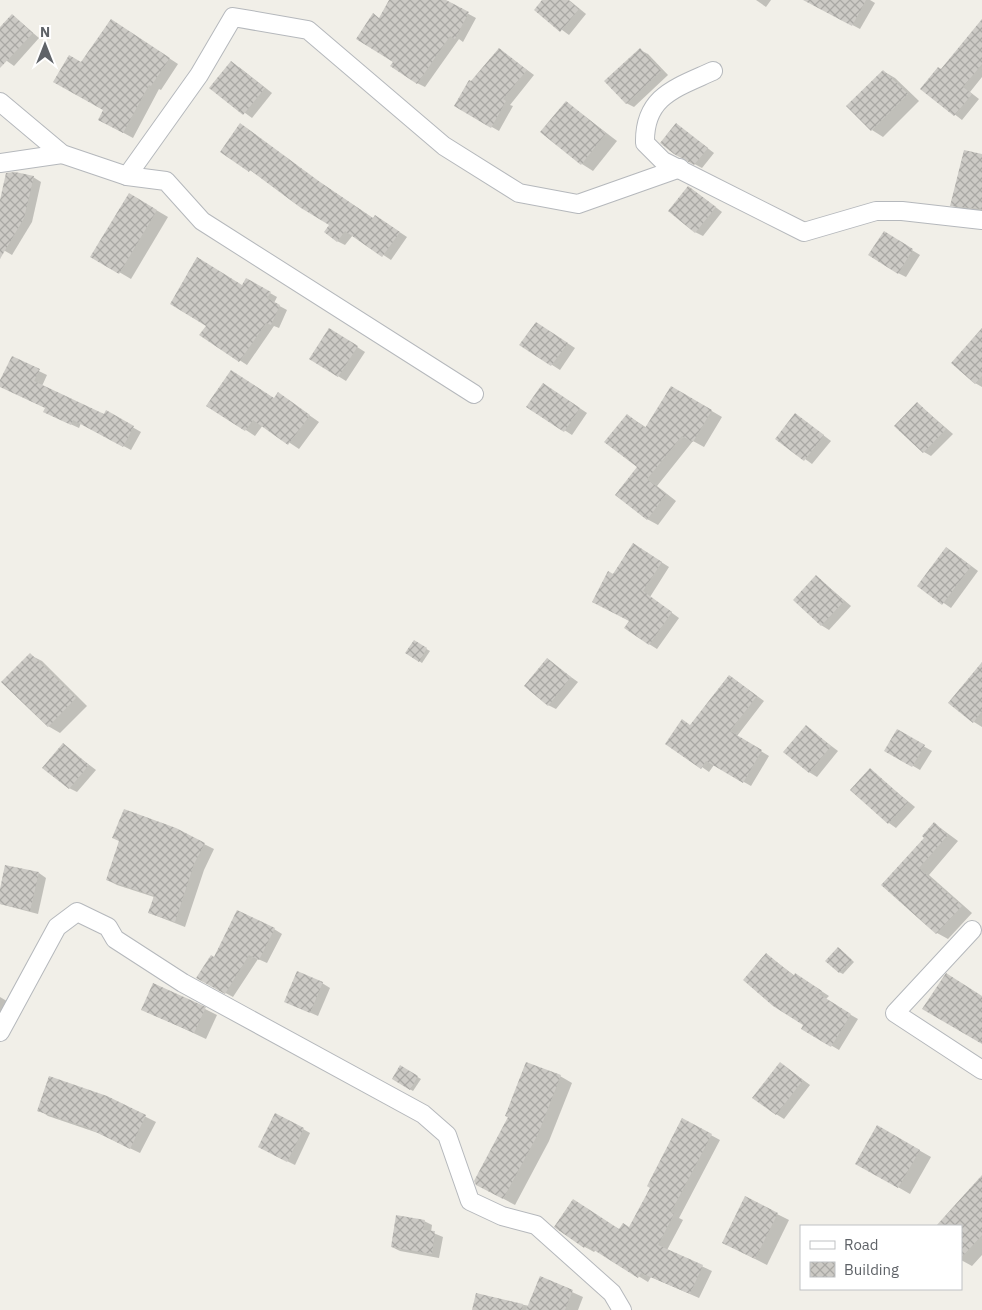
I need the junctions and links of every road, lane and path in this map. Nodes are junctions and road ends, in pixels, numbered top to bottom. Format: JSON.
{"nodes":[{"id":1,"x":713,"y":71,"type":"dead end"},
{"id":2,"x":0,"y":102,"type":"edge"},
{"id":3,"x":62,"y":154,"type":"junction"},
{"id":4,"x":0,"y":163,"type":"edge"},
{"id":5,"x":680,"y":168,"type":"junction"},
{"id":6,"x":126,"y":176,"type":"junction"},
{"id":7,"x":982,"y":220,"type":"edge"},
{"id":8,"x":474,"y":394,"type":"dead end"},
{"id":9,"x":972,"y":930,"type":"dead end"},
{"id":10,"x":0,"y":1032,"type":"edge"},
{"id":11,"x":982,"y":1070,"type":"edge"},
{"id":12,"x":622,"y":1310,"type":"edge"}],
"edges":[{"from":1,"to":5,"type":"street"},
{"from":2,"to":3,"type":"street"},
{"from":3,"to":4,"type":"street"},
{"from":3,"to":6,"type":"street"},
{"from":5,"to":6,"type":"street"},
{"from":5,"to":7,"type":"street"},
{"from":6,"to":8,"type":"street"},
{"from":9,"to":11,"type":"street"},
{"from":10,"to":12,"type":"street"}]}
